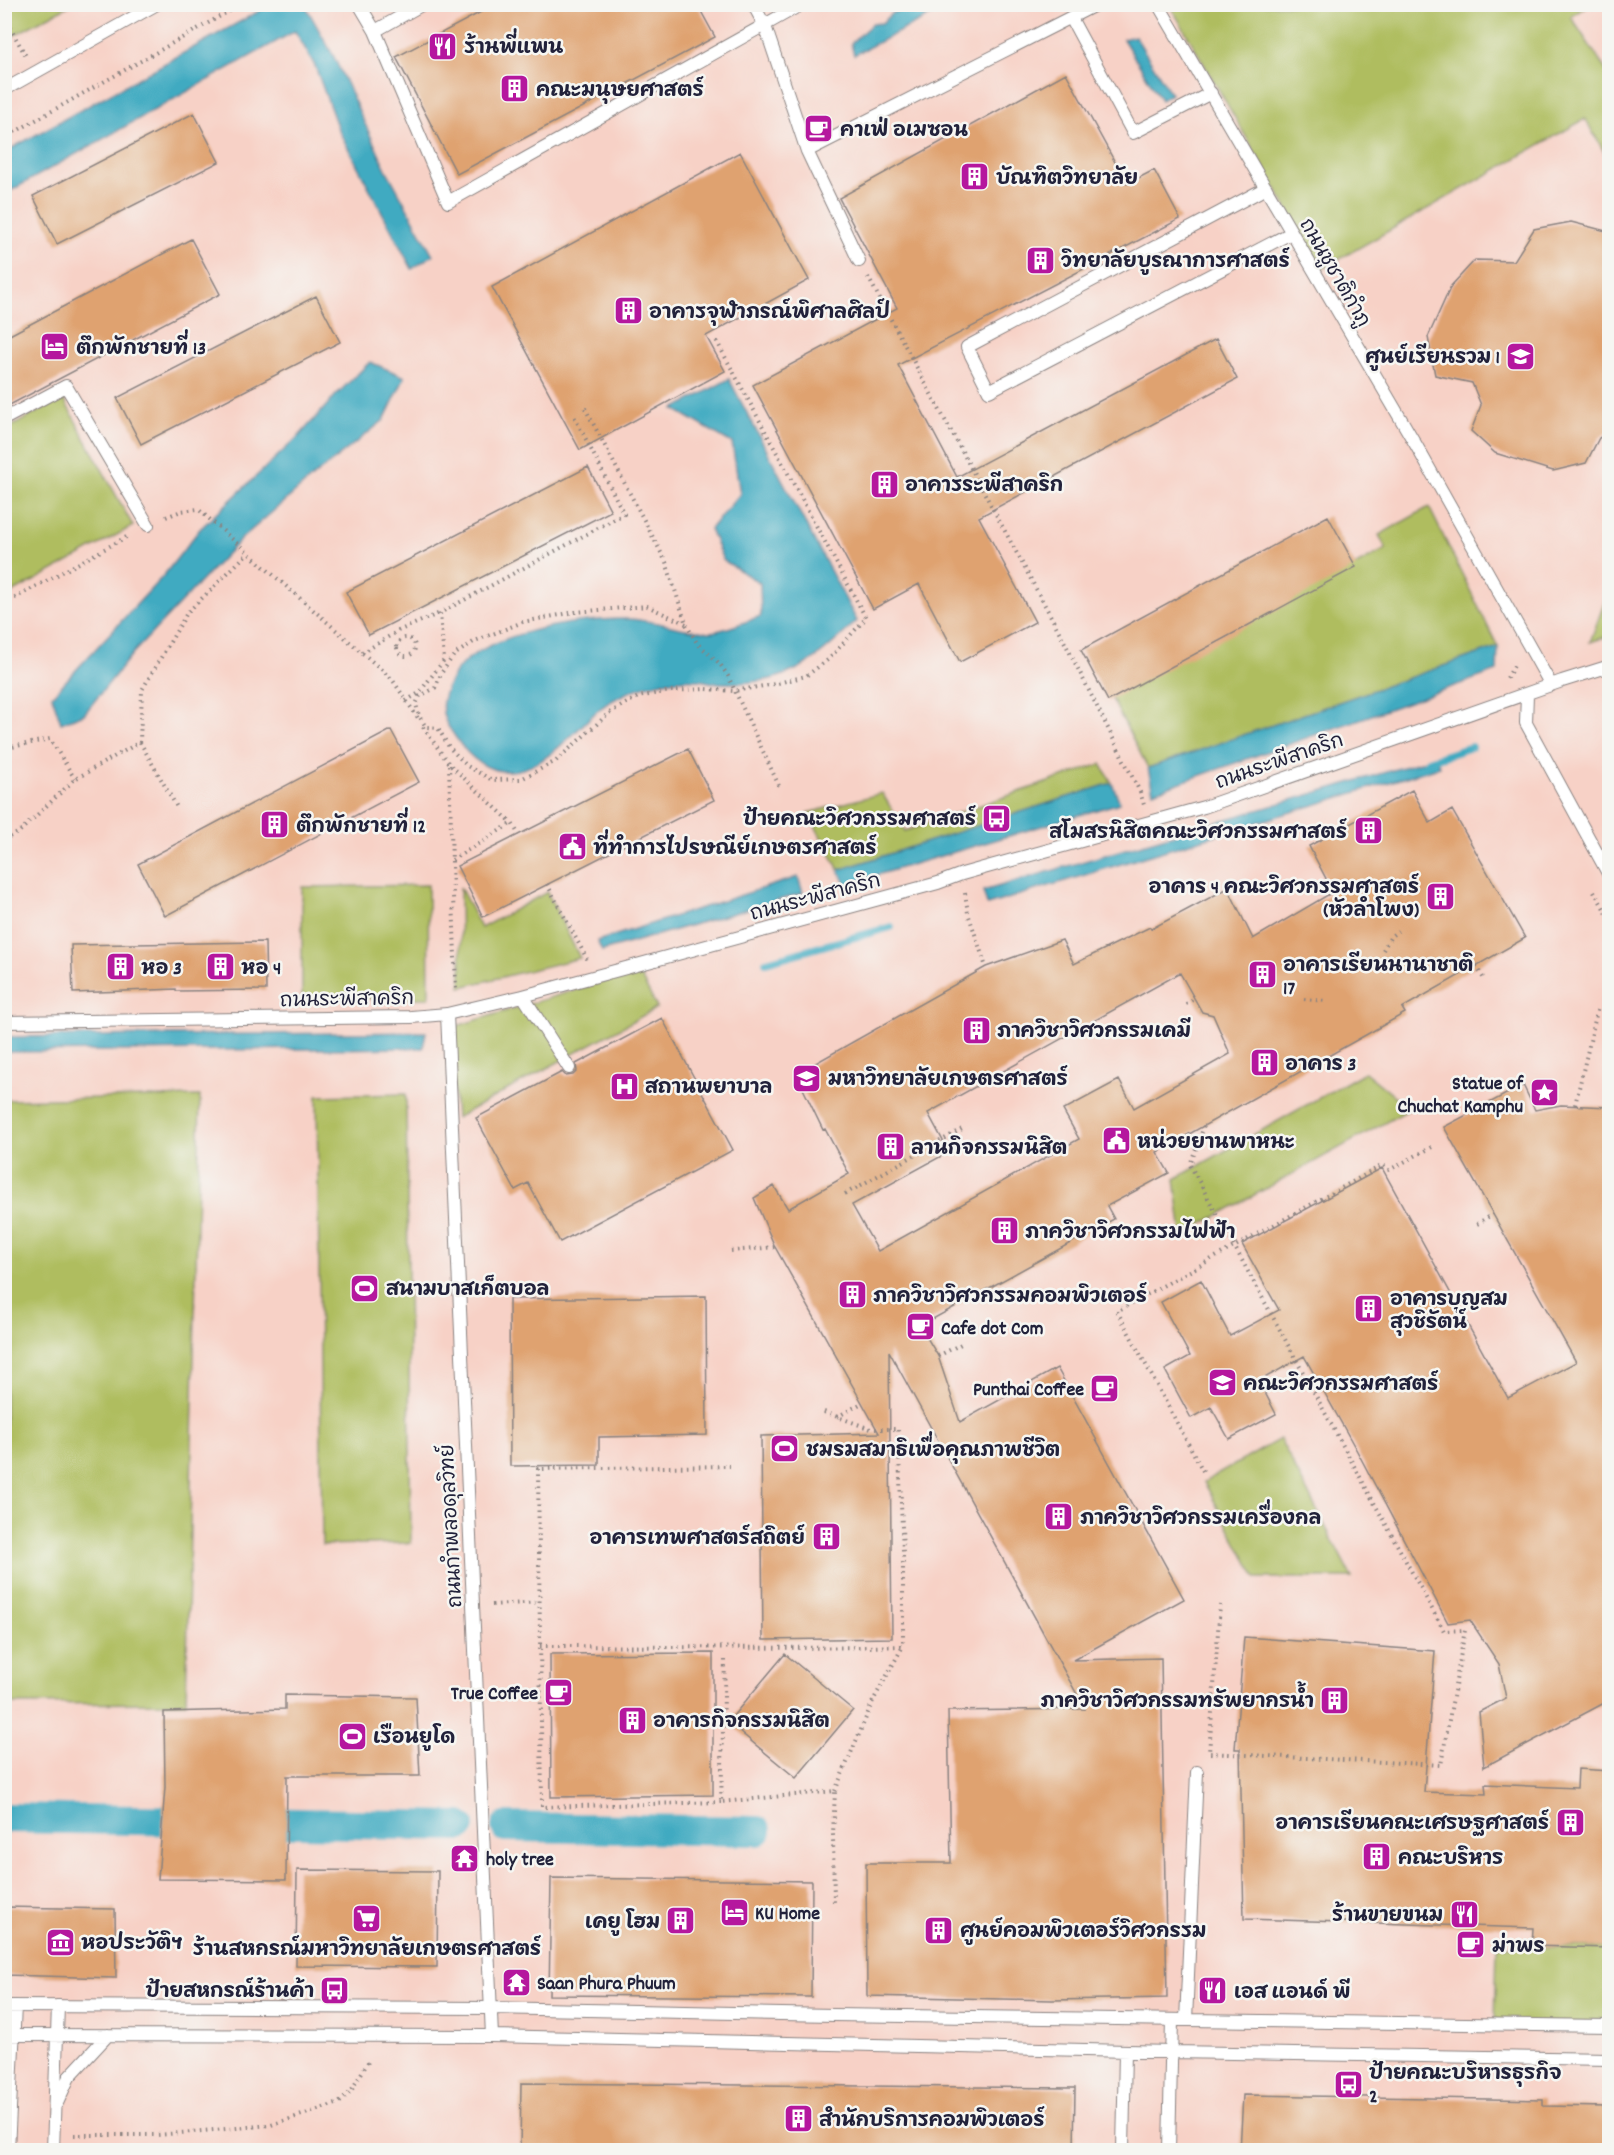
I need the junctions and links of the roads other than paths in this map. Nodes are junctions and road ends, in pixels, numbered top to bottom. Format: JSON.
{"nodes":[{"id":1,"x":158,"y":4,"type":"edge"},
{"id":2,"x":359,"y":4,"type":"edge"},
{"id":3,"x":423,"y":4,"type":"edge"},
{"id":4,"x":753,"y":4,"type":"edge"},
{"id":5,"x":802,"y":4,"type":"edge"},
{"id":6,"x":1097,"y":4,"type":"edge"},
{"id":7,"x":1158,"y":4,"type":"edge"},
{"id":8,"x":1071,"y":18,"type":"junction"},
{"id":9,"x":765,"y":26,"type":"junction"},
{"id":10,"x":375,"y":31,"type":"junction"},
{"id":11,"x":4,"y":90,"type":"edge"},
{"id":12,"x":1210,"y":93,"type":"junction"},
{"id":13,"x":807,"y":151,"type":"junction"},
{"id":14,"x":1266,"y":188,"type":"junction"},
{"id":15,"x":1291,"y":233,"type":"junction"},
{"id":16,"x":859,"y":261,"type":"road end"},
{"id":17,"x":4,"y":419,"type":"edge"},
{"id":18,"x":148,"y":525,"type":"road end"},
{"id":19,"x":1610,"y":666,"type":"edge"},
{"id":20,"x":1551,"y":685,"type":"junction"},
{"id":21,"x":1527,"y":694,"type":"junction"},
{"id":22,"x":1610,"y":877,"type":"edge"},
{"id":23,"x":524,"y":996,"type":"junction"},
{"id":24,"x":447,"y":1014,"type":"junction"},
{"id":25,"x":4,"y":1022,"type":"edge"},
{"id":26,"x":569,"y":1068,"type":"dead end"},
{"id":27,"x":1197,"y":1772,"type":"dead end"},
{"id":28,"x":10,"y":2006,"type":"edge"},
{"id":29,"x":58,"y":2006,"type":"junction"},
{"id":30,"x":491,"y":2008,"type":"junction"},
{"id":31,"x":1172,"y":2020,"type":"junction"},
{"id":32,"x":1186,"y":2020,"type":"junction"},
{"id":33,"x":1610,"y":2026,"type":"edge"},
{"id":34,"x":9,"y":2036,"type":"edge"},
{"id":35,"x":57,"y":2036,"type":"junction"},
{"id":36,"x":108,"y":2036,"type":"junction"},
{"id":37,"x":492,"y":2036,"type":"junction"},
{"id":38,"x":1125,"y":2051,"type":"junction"},
{"id":39,"x":1172,"y":2052,"type":"junction"},
{"id":40,"x":1610,"y":2059,"type":"edge"},
{"id":41,"x":4,"y":2109,"type":"edge"},
{"id":42,"x":54,"y":2110,"type":"junction"},
{"id":43,"x":9,"y":2122,"type":"junction"},
{"id":44,"x":8,"y":2151,"type":"edge"},
{"id":45,"x":53,"y":2151,"type":"edge"},
{"id":46,"x":1123,"y":2151,"type":"edge"},
{"id":47,"x":1169,"y":2151,"type":"edge"}],
"edges":[{"from":1,"to":11,"type":"lane"},
{"from":2,"to":10,"type":"lane"},
{"from":3,"to":10,"type":"lane"},
{"from":4,"to":9,"type":"lane"},
{"from":5,"to":9,"type":"lane"},
{"from":6,"to":8,"type":"lane"},
{"from":7,"to":12,"type":"lane","name":"ถนนชูชาติกำภู"},
{"from":8,"to":12,"type":"lane"},
{"from":8,"to":13,"type":"lane"},
{"from":9,"to":10,"type":"lane"},
{"from":9,"to":13,"type":"lane"},
{"from":12,"to":14,"type":"lane","name":"ถนนชูชาติกำภู"},
{"from":13,"to":16,"type":"lane"},
{"from":14,"to":15,"type":"lane","name":"ถนนชูชาติกำภู"},
{"from":14,"to":15,"type":"lane"},
{"from":15,"to":20,"type":"lane","name":"ถนนชูชาติกำภู"},
{"from":17,"to":18,"type":"lane"},
{"from":19,"to":20,"type":"lane","name":"ถนนระพีสาคริก"},
{"from":20,"to":21,"type":"lane","name":"ถนนระพีสาคริก"},
{"from":21,"to":22,"type":"lane"},
{"from":21,"to":23,"type":"lane","name":"ถนนระพีสาคริก"},
{"from":23,"to":24,"type":"lane","name":"ถนนระพีสาคริก"},
{"from":23,"to":26,"type":"lane"},
{"from":24,"to":25,"type":"lane","name":"ถนนระพีสาคริก"},
{"from":24,"to":30,"type":"lane","name":"ถนนกำพลอดุลวิทย์"},
{"from":27,"to":32,"type":"lane"},
{"from":28,"to":29,"type":"lane"},
{"from":28,"to":34,"type":"lane"},
{"from":29,"to":30,"type":"lane"},
{"from":29,"to":35,"type":"lane"},
{"from":30,"to":31,"type":"lane"},
{"from":30,"to":37,"type":"lane","name":"ถนนกำพลอดุลวิทย์"},
{"from":31,"to":32,"type":"lane"},
{"from":31,"to":39,"type":"lane"},
{"from":32,"to":33,"type":"lane"},
{"from":34,"to":35,"type":"lane"},
{"from":34,"to":43,"type":"lane"},
{"from":35,"to":36,"type":"lane"},
{"from":35,"to":42,"type":"lane"},
{"from":36,"to":37,"type":"lane"},
{"from":36,"to":42,"type":"lane"},
{"from":37,"to":38,"type":"lane"},
{"from":38,"to":39,"type":"lane"},
{"from":38,"to":46,"type":"lane"},
{"from":39,"to":40,"type":"lane"},
{"from":39,"to":47,"type":"lane"},
{"from":41,"to":43,"type":"lane"},
{"from":42,"to":45,"type":"lane"},
{"from":43,"to":44,"type":"lane"}]}
